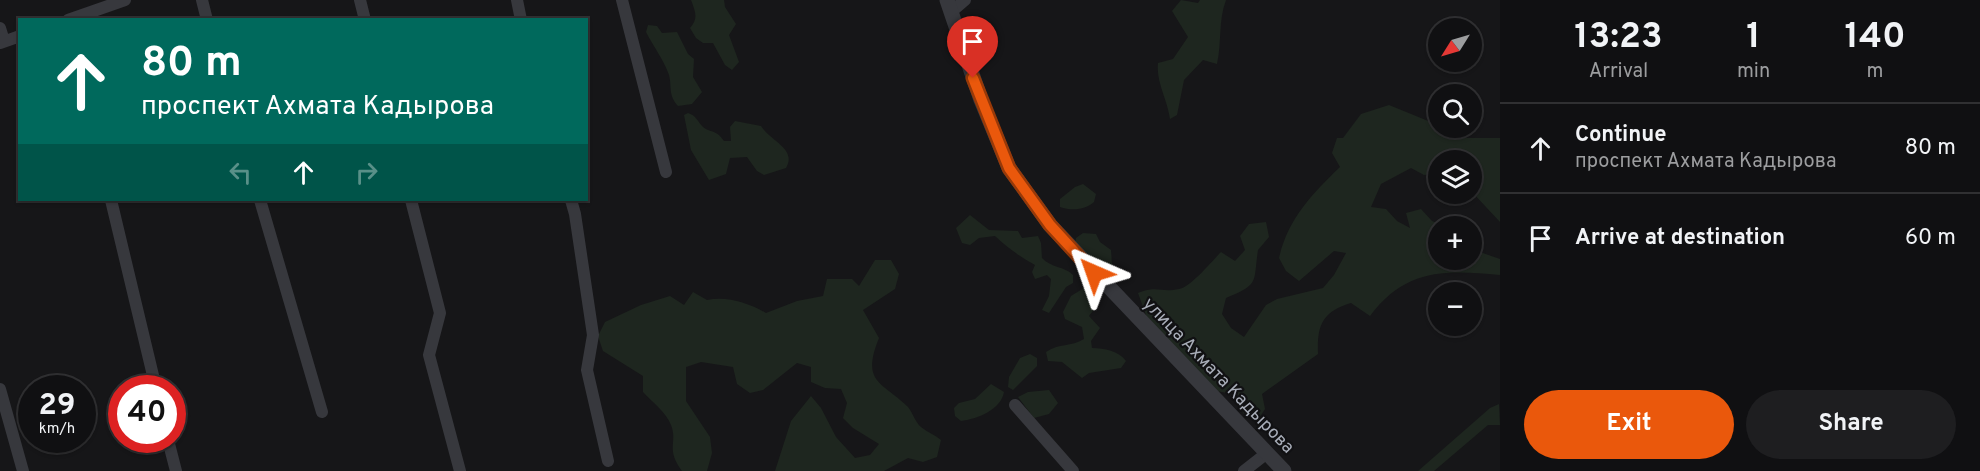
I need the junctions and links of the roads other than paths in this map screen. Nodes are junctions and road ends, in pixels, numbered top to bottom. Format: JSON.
{"nodes":[{"id":1,"x":125,"y":0,"type":"edge"},
{"id":2,"x":202,"y":0,"type":"edge"},
{"id":3,"x":360,"y":0,"type":"edge"},
{"id":4,"x":517,"y":0,"type":"edge"},
{"id":5,"x":622,"y":0,"type":"edge"},
{"id":6,"x":965,"y":0,"type":"edge"},
{"id":7,"x":950,"y":6,"type":"edge"},
{"id":8,"x":74,"y":18,"type":"edge"},
{"id":9,"x":206,"y":18,"type":"edge"},
{"id":10,"x":364,"y":18,"type":"edge"},
{"id":11,"x":521,"y":18,"type":"edge"},
{"id":12,"x":0,"y":28,"type":"edge"},
{"id":13,"x":18,"y":37,"type":"edge"},
{"id":14,"x":2,"y":42,"type":"edge"},
{"id":15,"x":666,"y":172,"type":"dead end"},
{"id":16,"x":111,"y":201,"type":"edge"},
{"id":17,"x":260,"y":201,"type":"edge"},
{"id":18,"x":411,"y":201,"type":"edge"},
{"id":19,"x":571,"y":201,"type":"edge"},
{"id":20,"x":153,"y":375,"type":"edge"},
{"id":21,"x":0,"y":389,"type":"edge"},
{"id":22,"x":1015,"y":405,"type":"dead end"},
{"id":23,"x":322,"y":412,"type":"dead end"},
{"id":24,"x":171,"y":453,"type":"edge"},
{"id":25,"x":1267,"y":453,"type":"junction"},
{"id":26,"x":608,"y":460,"type":"dead end"},
{"id":27,"x":23,"y":471,"type":"edge"},
{"id":28,"x":176,"y":471,"type":"edge"},
{"id":29,"x":460,"y":471,"type":"edge"},
{"id":30,"x":1073,"y":471,"type":"edge"},
{"id":31,"x":1244,"y":471,"type":"edge"},
{"id":32,"x":1284,"y":471,"type":"edge"}],
"edges":[{"from":1,"to":8,"type":"street"},
{"from":2,"to":9,"type":"street"},
{"from":3,"to":10,"type":"street"},
{"from":4,"to":11,"type":"street"},
{"from":5,"to":15,"type":"street"},
{"from":6,"to":7,"type":"street"},
{"from":7,"to":25,"type":"street","name":"улица Ахмата Кадырова"},
{"from":12,"to":14,"type":"street"},
{"from":13,"to":14,"type":"street"},
{"from":16,"to":20,"type":"street"},
{"from":17,"to":23,"type":"street"},
{"from":18,"to":29,"type":"street"},
{"from":19,"to":26,"type":"street"},
{"from":21,"to":27,"type":"street"},
{"from":22,"to":30,"type":"street"},
{"from":24,"to":28,"type":"street"},
{"from":25,"to":31,"type":"street"},
{"from":25,"to":32,"type":"street","name":"улица Ахмата Кадырова"}]}
